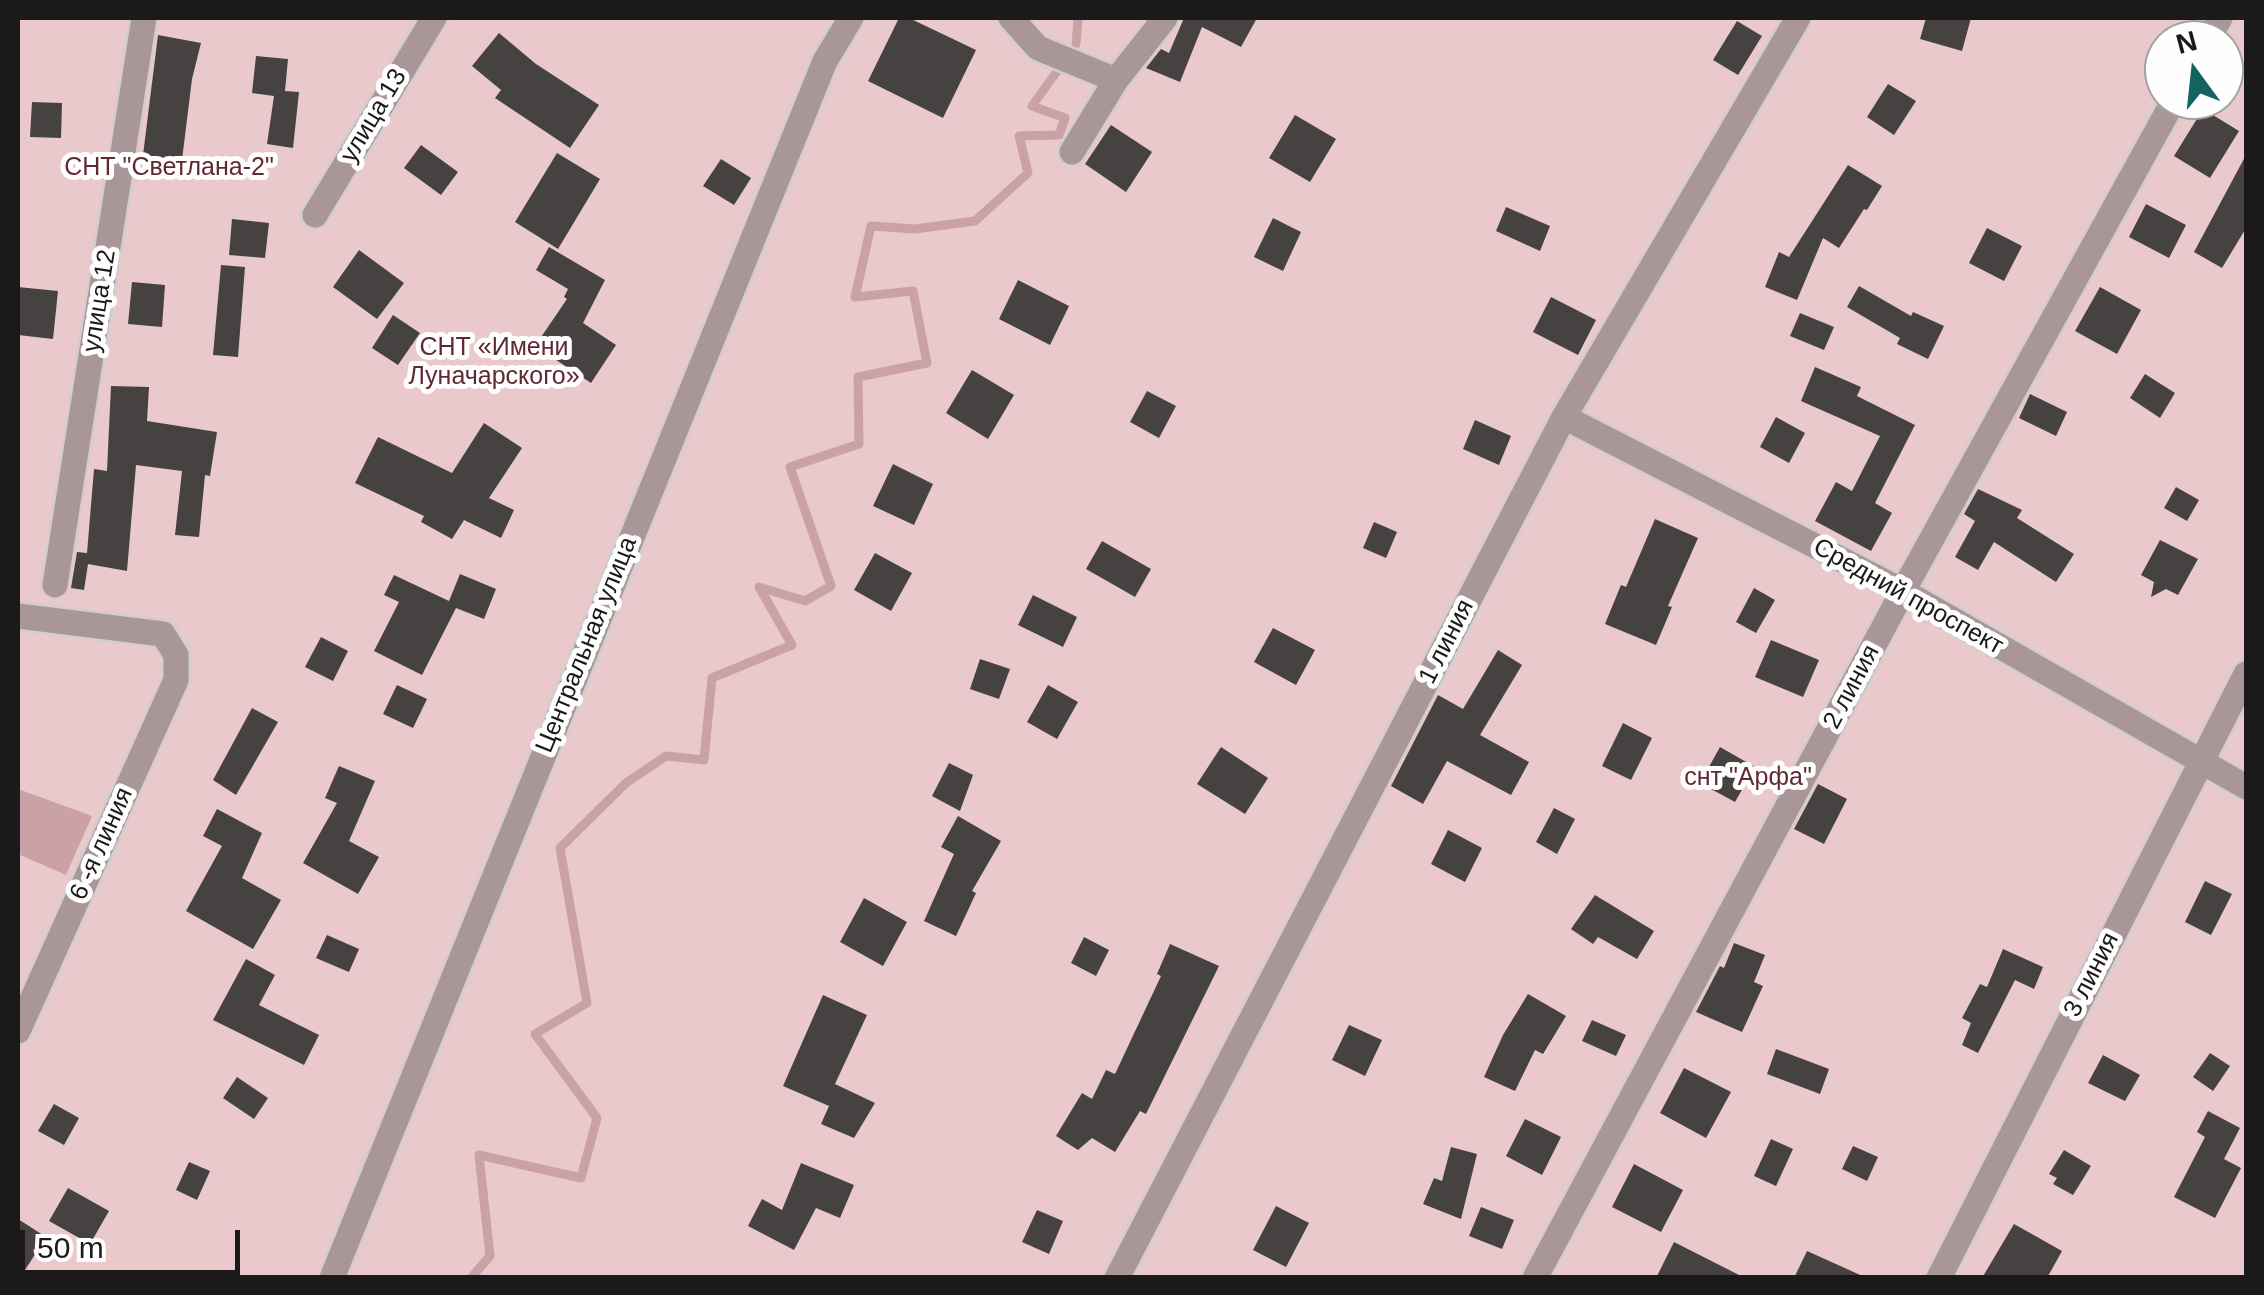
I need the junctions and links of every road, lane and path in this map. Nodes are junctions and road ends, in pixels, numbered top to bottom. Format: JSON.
{"nodes":[{"id":1,"x":144,"y":18,"type":"edge"},
{"id":2,"x":434,"y":18,"type":"edge"},
{"id":3,"x":850,"y":18,"type":"edge"},
{"id":4,"x":1011,"y":18,"type":"edge"},
{"id":5,"x":1165,"y":18,"type":"edge"},
{"id":6,"x":1798,"y":18,"type":"edge"},
{"id":7,"x":1116,"y":80,"type":"junction"},
{"id":8,"x":2163,"y":120,"type":"edge"},
{"id":9,"x":1072,"y":152,"type":"dead end"},
{"id":10,"x":315,"y":215,"type":"dead end"},
{"id":11,"x":1564,"y":417,"type":"junction"},
{"id":12,"x":55,"y":584,"type":"dead end"},
{"id":13,"x":1903,"y":592,"type":"junction"},
{"id":14,"x":18,"y":616,"type":"edge"},
{"id":15,"x":2246,"y":674,"type":"edge"},
{"id":16,"x":2199,"y":762,"type":"junction"},
{"id":17,"x":2246,"y":787,"type":"edge"},
{"id":18,"x":18,"y":1031,"type":"edge"},
{"id":19,"x":332,"y":1278,"type":"edge"},
{"id":20,"x":1117,"y":1278,"type":"edge"},
{"id":21,"x":1535,"y":1278,"type":"edge"},
{"id":22,"x":1939,"y":1278,"type":"edge"}],
"edges":[{"from":1,"to":12,"type":"street","name":"улица 12"},
{"from":2,"to":10,"type":"street","name":"улица 13"},
{"from":3,"to":19,"type":"street","name":"Центральная улица"},
{"from":4,"to":7,"type":"street"},
{"from":5,"to":7,"type":"street"},
{"from":6,"to":11,"type":"street","name":"1 линия"},
{"from":7,"to":9,"type":"street"},
{"from":8,"to":13,"type":"street","name":"2 линия"},
{"from":11,"to":13,"type":"street","name":"Средний проспект"},
{"from":11,"to":20,"type":"street","name":"1 линия"},
{"from":13,"to":16,"type":"street","name":"Средний проспект"},
{"from":13,"to":21,"type":"street","name":"2 линия"},
{"from":14,"to":18,"type":"street","name":"6 -я линия"},
{"from":15,"to":16,"type":"street","name":"3 линия"},
{"from":16,"to":17,"type":"street","name":"Средний проспект"},
{"from":16,"to":22,"type":"street","name":"3 линия"}]}
